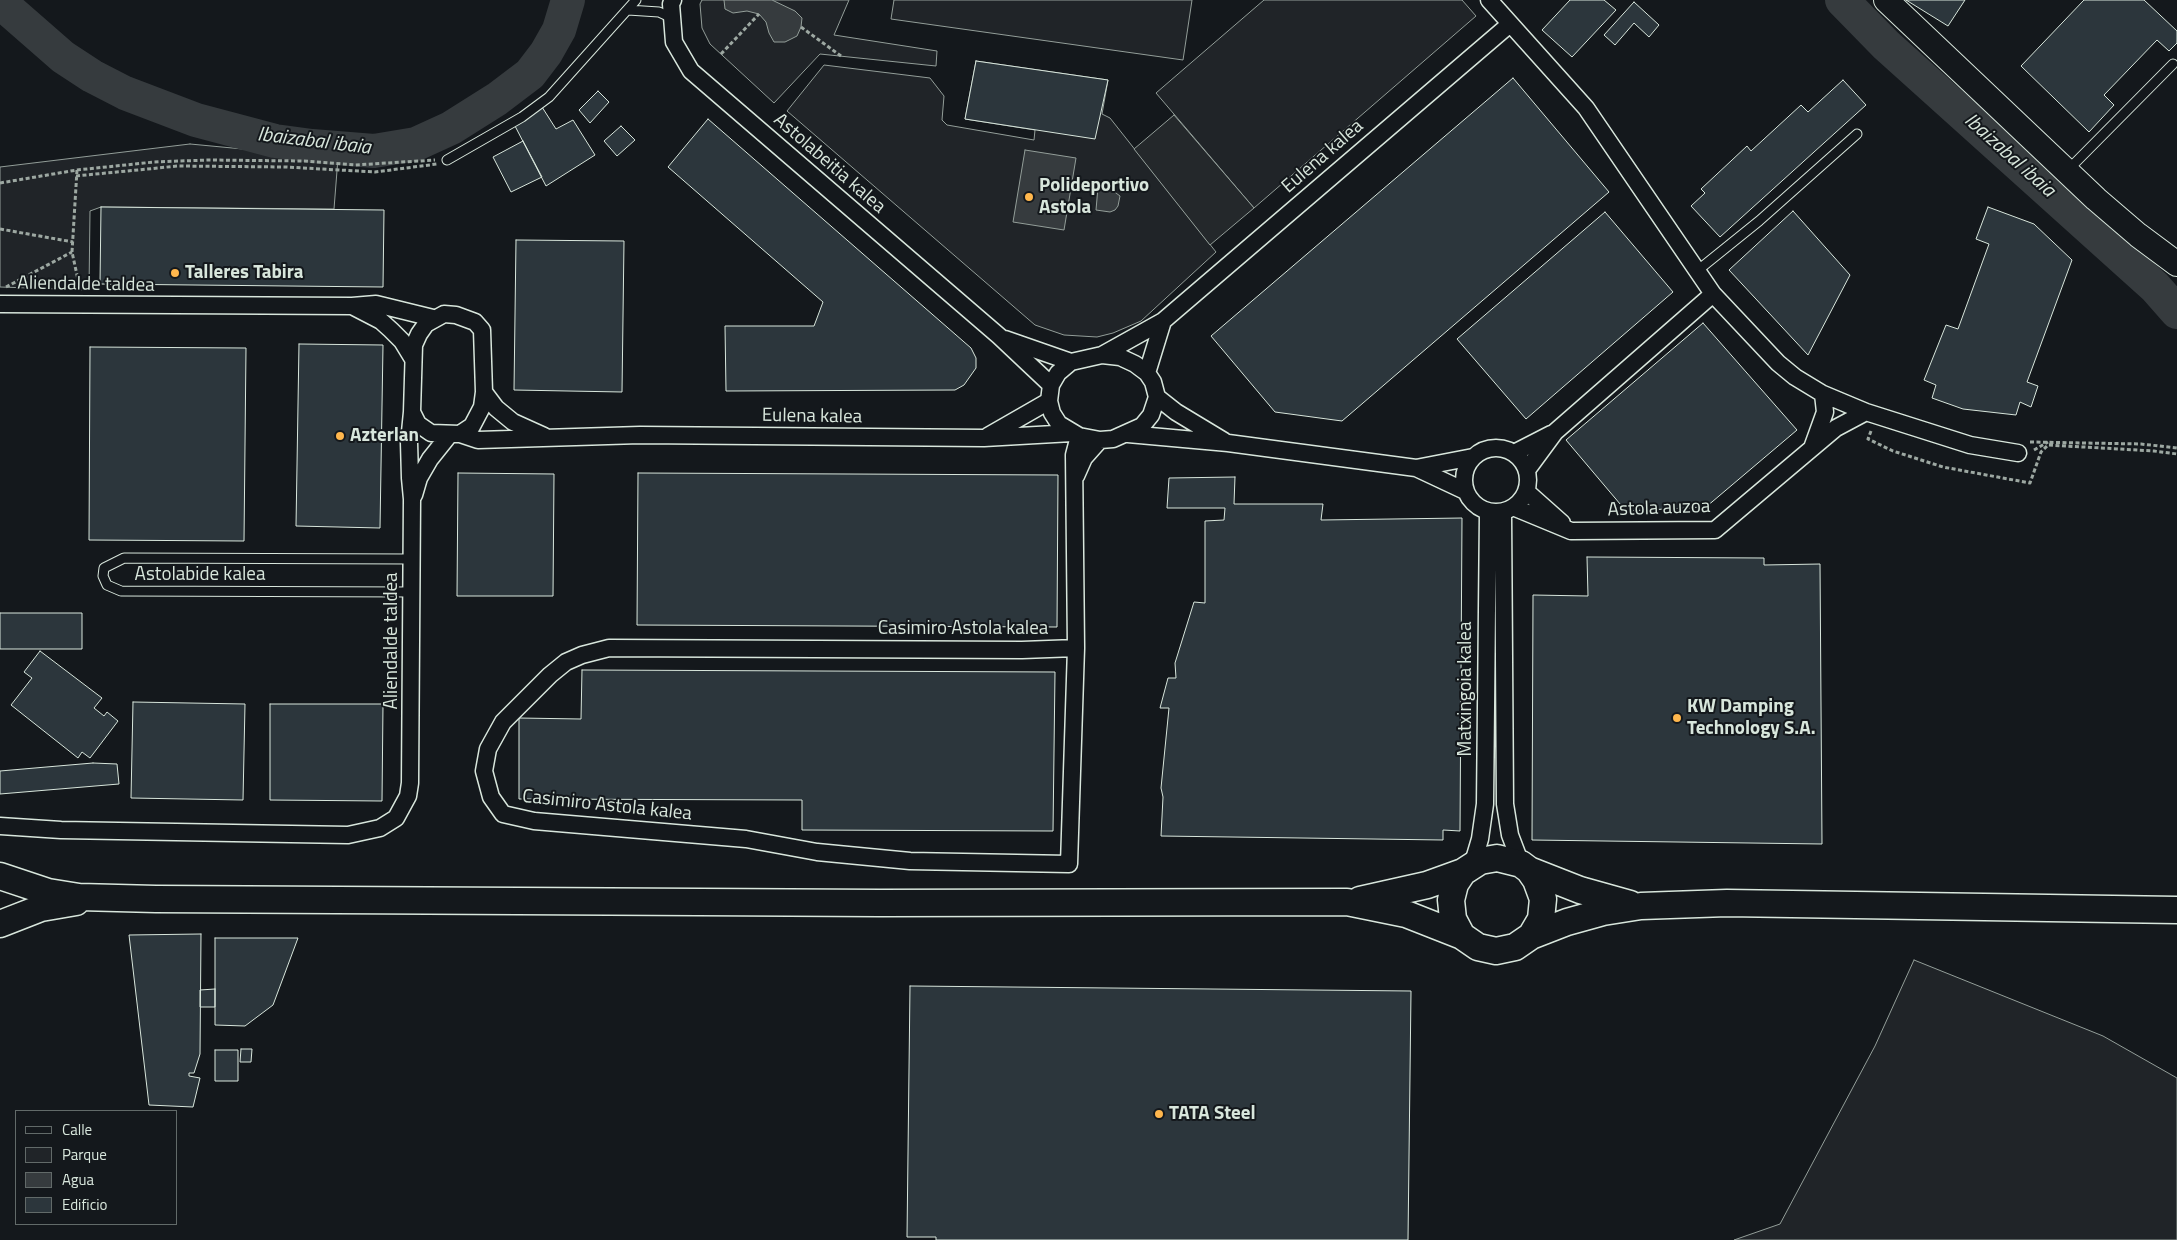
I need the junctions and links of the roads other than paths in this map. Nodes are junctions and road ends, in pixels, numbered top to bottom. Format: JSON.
{"nodes":[{"id":1,"x":636,"y":0,"type":"edge"},
{"id":2,"x":673,"y":0,"type":"edge"},
{"id":3,"x":1490,"y":0,"type":"edge"},
{"id":4,"x":1886,"y":0,"type":"edge"},
{"id":5,"x":628,"y":10,"type":"junction"},
{"id":6,"x":672,"y":18,"type":"junction"},
{"id":7,"x":1510,"y":24,"type":"junction"},
{"id":8,"x":2173,"y":64,"type":"dead end"},
{"id":9,"x":1857,"y":134,"type":"dead end"},
{"id":10,"x":444,"y":158,"type":"road end"},
{"id":11,"x":2067,"y":171,"type":"junction"},
{"id":12,"x":2177,"y":264,"type":"edge"},
{"id":13,"x":1697,"y":271,"type":"junction"},
{"id":14,"x":1713,"y":294,"type":"junction"},
{"id":15,"x":0,"y":304,"type":"edge"},
{"id":16,"x":352,"y":306,"type":"junction"},
{"id":17,"x":433,"y":318,"type":"junction"},
{"id":18,"x":1163,"y":321,"type":"junction"},
{"id":19,"x":998,"y":336,"type":"junction"},
{"id":20,"x":1102,"y":355,"type":"junction"},
{"id":21,"x":413,"y":359,"type":"junction"},
{"id":22,"x":1071,"y":362,"type":"junction"},
{"id":23,"x":1147,"y":372,"type":"junction"},
{"id":24,"x":484,"y":392,"type":"junction"},
{"id":25,"x":1050,"y":393,"type":"junction"},
{"id":26,"x":1823,"y":394,"type":"junction"},
{"id":27,"x":1157,"y":397,"type":"junction"},
{"id":28,"x":412,"y":412,"type":"junction"},
{"id":29,"x":1866,"y":412,"type":"junction"},
{"id":30,"x":1555,"y":432,"type":"junction"},
{"id":31,"x":455,"y":434,"type":"junction"},
{"id":32,"x":1128,"y":434,"type":"junction"},
{"id":33,"x":1076,"y":435,"type":"junction"},
{"id":34,"x":546,"y":437,"type":"junction"},
{"id":35,"x":984,"y":438,"type":"junction"},
{"id":36,"x":1100,"y":440,"type":"junction"},
{"id":37,"x":1228,"y":443,"type":"junction"},
{"id":38,"x":2026,"y":448,"type":"road end"},
{"id":39,"x":1811,"y":450,"type":"junction"},
{"id":40,"x":1514,"y":453,"type":"junction"},
{"id":41,"x":1473,"y":457,"type":"junction"},
{"id":42,"x":1416,"y":468,"type":"junction"},
{"id":43,"x":1527,"y":470,"type":"junction"},
{"id":44,"x":1075,"y":478,"type":"junction"},
{"id":45,"x":1465,"y":491,"type":"junction"},
{"id":46,"x":1526,"y":491,"type":"junction"},
{"id":47,"x":412,"y":499,"type":"junction"},
{"id":48,"x":1501,"y":510,"type":"junction"},
{"id":49,"x":1571,"y":531,"type":"junction"},
{"id":50,"x":412,"y":559,"type":"junction"},
{"id":51,"x":412,"y":592,"type":"junction"},
{"id":52,"x":1076,"y":648,"type":"junction"},
{"id":53,"x":0,"y":826,"type":"edge"},
{"id":54,"x":1525,"y":867,"type":"junction"},
{"id":55,"x":1468,"y":869,"type":"junction"},
{"id":56,"x":0,"y":876,"type":"edge"},
{"id":57,"x":111,"y":898,"type":"junction"},
{"id":58,"x":1347,"y":902,"type":"junction"},
{"id":59,"x":1641,"y":906,"type":"junction"},
{"id":60,"x":2177,"y":910,"type":"edge"},
{"id":61,"x":0,"y":924,"type":"edge"},
{"id":62,"x":1462,"y":936,"type":"junction"},
{"id":63,"x":1531,"y":936,"type":"junction"}],
"edges":[{"from":1,"to":5,"type":"lane"},
{"from":2,"to":6,"type":"street","name":"Astolabeitia kalea"},
{"from":3,"to":7,"type":"street"},
{"from":4,"to":11,"type":"street"},
{"from":5,"to":6,"type":"lane"},
{"from":5,"to":10,"type":"lane"},
{"from":6,"to":19,"type":"street","name":"Astolabeitia kalea"},
{"from":7,"to":13,"type":"street"},
{"from":7,"to":18,"type":"street","name":"Eulena kalea"},
{"from":8,"to":11,"type":"lane"},
{"from":9,"to":13,"type":"lane"},
{"from":11,"to":12,"type":"street"},
{"from":13,"to":14,"type":"street"},
{"from":14,"to":26,"type":"street"},
{"from":14,"to":30,"type":"street"},
{"from":15,"to":16,"type":"street","name":"Aliendalde taldea"},
{"from":16,"to":17,"type":"street","name":"Aliendalde taldea"},
{"from":16,"to":21,"type":"street","name":"Aliendalde taldea"},
{"from":17,"to":21,"type":"street","name":"Aliendalde taldea"},
{"from":17,"to":24,"type":"street","name":"Aliendalde taldea"},
{"from":18,"to":20,"type":"street","name":"Eulena kalea"},
{"from":18,"to":23,"type":"street"},
{"from":19,"to":22,"type":"street","name":"Astolabeitia kalea"},
{"from":19,"to":25,"type":"street","name":"Astolabeitia kalea"},
{"from":20,"to":22,"type":"street"},
{"from":20,"to":23,"type":"street"},
{"from":21,"to":28,"type":"street","name":"Aliendalde taldea"},
{"from":22,"to":25,"type":"street"},
{"from":23,"to":27,"type":"street"},
{"from":24,"to":31,"type":"street","name":"Aliendalde taldea"},
{"from":24,"to":34,"type":"street"},
{"from":25,"to":33,"type":"street"},
{"from":25,"to":35,"type":"street"},
{"from":26,"to":29,"type":"street"},
{"from":26,"to":39,"type":"street"},
{"from":27,"to":32,"type":"street"},
{"from":27,"to":37,"type":"street"},
{"from":28,"to":31,"type":"street"},
{"from":28,"to":47,"type":"street","name":"Aliendalde taldea"},
{"from":29,"to":38,"type":"street"},
{"from":29,"to":39,"type":"street","name":"Astola auzoa"},
{"from":30,"to":40,"type":"street"},
{"from":30,"to":43,"type":"street"},
{"from":31,"to":34,"type":"street"},
{"from":31,"to":47,"type":"street","name":"Aliendalde taldea"},
{"from":32,"to":36,"type":"street"},
{"from":32,"to":37,"type":"street"},
{"from":33,"to":35,"type":"street","name":"Eulena kalea"},
{"from":33,"to":36,"type":"street"},
{"from":33,"to":44,"type":"street","name":"Casimiro Astola kalea"},
{"from":34,"to":35,"type":"street","name":"Eulena kalea"},
{"from":36,"to":44,"type":"street","name":"Casimiro Astola kalea"},
{"from":37,"to":42,"type":"street"},
{"from":39,"to":49,"type":"street","name":"Astola auzoa"},
{"from":40,"to":41,"type":"street"},
{"from":40,"to":43,"type":"street"},
{"from":41,"to":42,"type":"street"},
{"from":41,"to":45,"type":"street"},
{"from":42,"to":45,"type":"street"},
{"from":43,"to":46,"type":"street"},
{"from":44,"to":52,"type":"street","name":"Casimiro Astola kalea"},
{"from":45,"to":48,"type":"street"},
{"from":46,"to":48,"type":"street"},
{"from":46,"to":49,"type":"street"},
{"from":47,"to":50,"type":"street","name":"Aliendalde taldea"},
{"from":48,"to":49,"type":"street","name":"Astola auzoa"},
{"from":48,"to":54,"type":"street","name":"Matxingoia kalea"},
{"from":48,"to":55,"type":"street","name":"Matxingoia kalea"},
{"from":50,"to":51,"type":"street","name":"Aliendalde taldea"},
{"from":50,"to":51,"type":"lane","name":"Astolabide kalea"},
{"from":51,"to":53,"type":"street","name":"Aliendalde taldea"},
{"from":52,"to":52,"type":"street","name":"Casimiro Astola kalea"},
{"from":54,"to":55,"type":"main road"},
{"from":54,"to":59,"type":"main road"},
{"from":54,"to":63,"type":"main road"},
{"from":55,"to":58,"type":"main road"},
{"from":55,"to":62,"type":"main road"},
{"from":56,"to":57,"type":"main road"},
{"from":57,"to":58,"type":"main road"},
{"from":57,"to":61,"type":"main road"},
{"from":58,"to":62,"type":"main road"},
{"from":59,"to":60,"type":"main road"},
{"from":59,"to":63,"type":"main road"},
{"from":62,"to":63,"type":"main road"}]}
